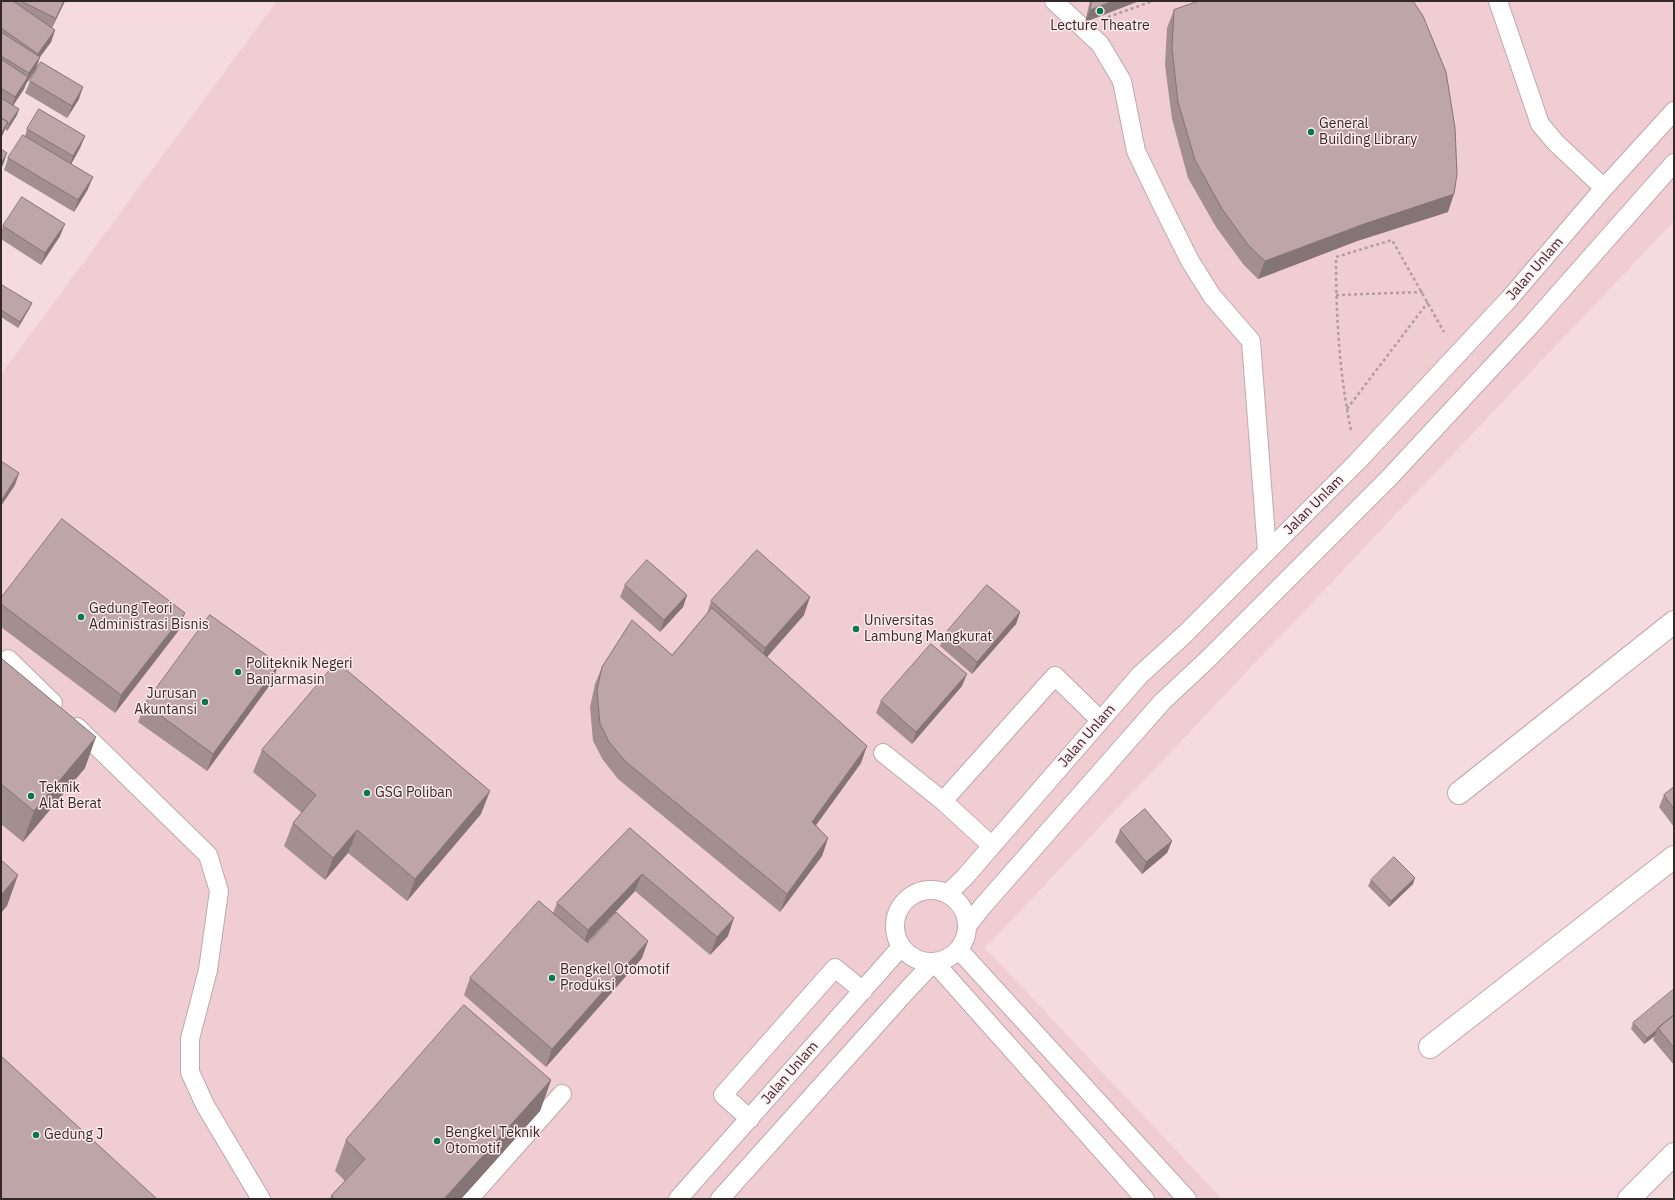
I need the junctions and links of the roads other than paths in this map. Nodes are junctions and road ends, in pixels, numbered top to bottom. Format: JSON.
{"nodes":[{"id":1,"x":1054,"y":1,"type":"edge"},
{"id":2,"x":1498,"y":1,"type":"edge"},
{"id":3,"x":1674,"y":111,"type":"edge"},
{"id":4,"x":1674,"y":163,"type":"edge"},
{"id":5,"x":1604,"y":188,"type":"junction"},
{"id":6,"x":1267,"y":551,"type":"junction"},
{"id":7,"x":1674,"y":622,"type":"edge"},
{"id":8,"x":8,"y":659,"type":"dead end"},
{"id":9,"x":1100,"y":720,"type":"junction"},
{"id":10,"x":883,"y":753,"type":"dead end"},
{"id":11,"x":1459,"y":793,"type":"dead end"},
{"id":12,"x":943,"y":801,"type":"junction"},
{"id":13,"x":992,"y":846,"type":"junction"},
{"id":14,"x":1674,"y":857,"type":"edge"},
{"id":15,"x":947,"y":894,"type":"junction"},
{"id":16,"x":968,"y":925,"type":"junction"},
{"id":17,"x":901,"y":947,"type":"junction"},
{"id":18,"x":959,"y":950,"type":"junction"},
{"id":19,"x":934,"y":962,"type":"junction"},
{"id":20,"x":863,"y":991,"type":"junction"},
{"id":21,"x":1430,"y":1047,"type":"dead end"},
{"id":22,"x":562,"y":1094,"type":"dead end"},
{"id":23,"x":750,"y":1119,"type":"junction"},
{"id":24,"x":1674,"y":1154,"type":"edge"},
{"id":25,"x":261,"y":1199,"type":"edge"},
{"id":26,"x":468,"y":1199,"type":"edge"},
{"id":27,"x":678,"y":1199,"type":"edge"},
{"id":28,"x":720,"y":1199,"type":"edge"},
{"id":29,"x":1145,"y":1199,"type":"edge"},
{"id":30,"x":1187,"y":1199,"type":"edge"},
{"id":31,"x":1629,"y":1199,"type":"edge"}],
"edges":[{"from":1,"to":6,"type":"lane"},
{"from":2,"to":5,"type":"lane"},
{"from":3,"to":5,"type":"lane","name":"Jalan Unlam"},
{"from":4,"to":16,"type":"lane"},
{"from":5,"to":6,"type":"lane","name":"Jalan Unlam"},
{"from":6,"to":9,"type":"lane","name":"Jalan Unlam"},
{"from":7,"to":11,"type":"street"},
{"from":8,"to":25,"type":"lane"},
{"from":9,"to":12,"type":"lane"},
{"from":9,"to":13,"type":"lane","name":"Jalan Unlam"},
{"from":10,"to":12,"type":"lane"},
{"from":12,"to":13,"type":"lane"},
{"from":13,"to":15,"type":"lane","name":"Jalan Unlam"},
{"from":14,"to":21,"type":"street"},
{"from":15,"to":16,"type":"lane"},
{"from":15,"to":17,"type":"lane"},
{"from":16,"to":18,"type":"lane"},
{"from":17,"to":19,"type":"lane"},
{"from":17,"to":20,"type":"lane","name":"Jalan Unlam"},
{"from":18,"to":19,"type":"lane"},
{"from":18,"to":30,"type":"lane"},
{"from":19,"to":28,"type":"lane"},
{"from":19,"to":29,"type":"lane"},
{"from":20,"to":23,"type":"lane","name":"Jalan Unlam"},
{"from":20,"to":23,"type":"lane"},
{"from":22,"to":26,"type":"lane"},
{"from":23,"to":27,"type":"lane","name":"Jalan Unlam"},
{"from":24,"to":31,"type":"street"}]}
